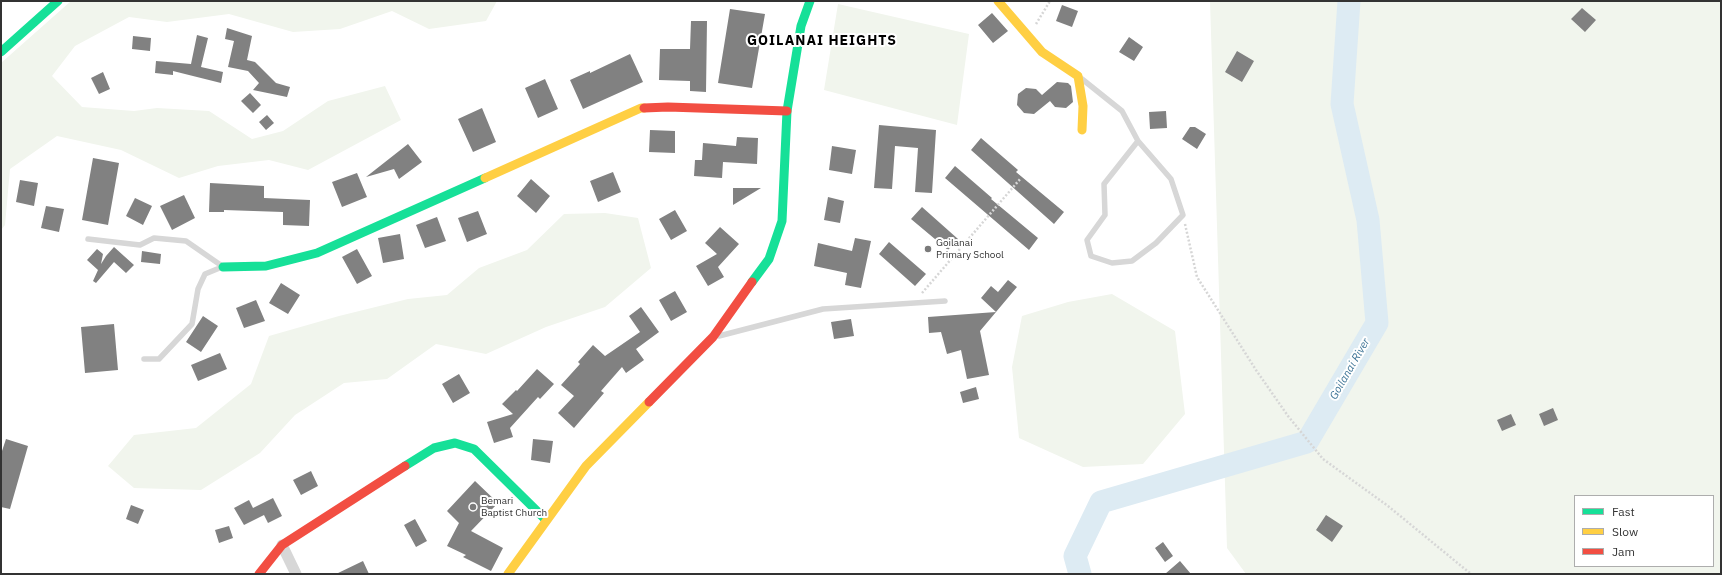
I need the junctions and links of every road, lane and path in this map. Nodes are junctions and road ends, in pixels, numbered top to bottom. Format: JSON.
{"nodes":[{"id":1,"x":58,"y":1,"type":"edge"},
{"id":2,"x":810,"y":1,"type":"edge"},
{"id":3,"x":998,"y":1,"type":"edge"},
{"id":4,"x":1050,"y":1,"type":"edge"},
{"id":5,"x":1028,"y":36,"type":"junction"},
{"id":6,"x":1,"y":52,"type":"edge"},
{"id":7,"x":1078,"y":76,"type":"junction"},
{"id":8,"x":787,"y":111,"type":"junction"},
{"id":9,"x":1082,"y":130,"type":"dead end"},
{"id":10,"x":1138,"y":141,"type":"junction"},
{"id":11,"x":1021,"y":178,"type":"dead end"},
{"id":12,"x":1183,"y":215,"type":"junction"},
{"id":13,"x":88,"y":239,"type":"dead end"},
{"id":14,"x":223,"y":266,"type":"junction"},
{"id":15,"x":945,"y":301,"type":"dead end"},
{"id":16,"x":914,"y":303,"type":"junction"},
{"id":17,"x":712,"y":337,"type":"junction"},
{"id":18,"x":144,"y":360,"type":"dead end"},
{"id":19,"x":546,"y":520,"type":"junction"},
{"id":20,"x":282,"y":545,"type":"junction"},
{"id":21,"x":258,"y":574,"type":"edge"},
{"id":22,"x":296,"y":574,"type":"edge"},
{"id":23,"x":508,"y":574,"type":"edge"},
{"id":24,"x":1471,"y":574,"type":"edge"}],
"edges":[{"from":1,"to":6,"type":"street"},
{"from":2,"to":8,"type":"street"},
{"from":3,"to":5,"type":"street"},
{"from":4,"to":5,"type":"path"},
{"from":5,"to":7,"type":"street"},
{"from":7,"to":9,"type":"street"},
{"from":7,"to":10,"type":"lane"},
{"from":8,"to":14,"type":"street"},
{"from":8,"to":17,"type":"street"},
{"from":10,"to":12,"type":"lane"},
{"from":10,"to":12,"type":"lane"},
{"from":11,"to":16,"type":"path"},
{"from":12,"to":24,"type":"path"},
{"from":13,"to":14,"type":"lane"},
{"from":14,"to":18,"type":"lane"},
{"from":15,"to":16,"type":"lane"},
{"from":16,"to":17,"type":"lane"},
{"from":17,"to":19,"type":"street"},
{"from":19,"to":20,"type":"street"},
{"from":19,"to":23,"type":"street"},
{"from":20,"to":21,"type":"street"},
{"from":20,"to":22,"type":"street"}]}
